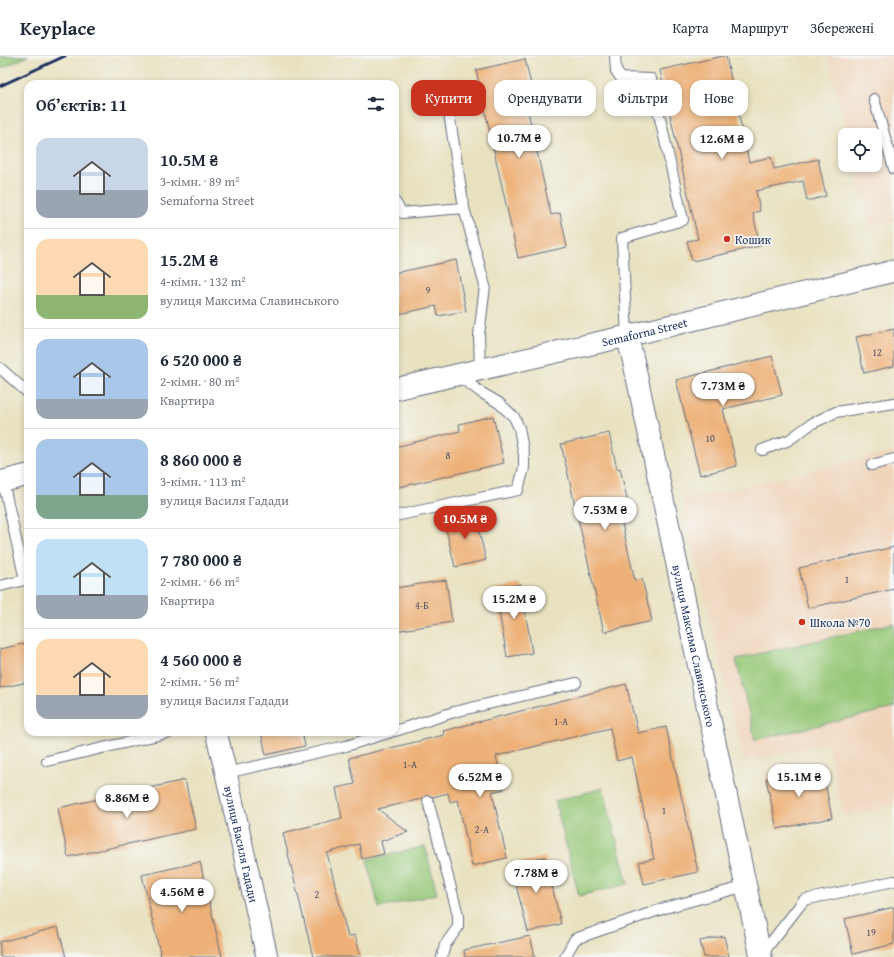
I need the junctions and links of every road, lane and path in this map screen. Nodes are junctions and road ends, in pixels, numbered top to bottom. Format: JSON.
{"nodes":[{"id":1,"x":615,"y":56,"type":"edge"},
{"id":2,"x":874,"y":99,"type":"dead end"},
{"id":3,"x":449,"y":116,"type":"edge"},
{"id":4,"x":894,"y":169,"type":"edge"},
{"id":5,"x":399,"y":208,"type":"edge"},
{"id":6,"x":464,"y":208,"type":"junction"},
{"id":7,"x":894,"y":271,"type":"edge"},
{"id":8,"x":627,"y":336,"type":"junction"},
{"id":9,"x":0,"y":368,"type":"edge"},
{"id":10,"x":480,"y":369,"type":"junction"},
{"id":11,"x":457,"y":375,"type":"junction"},
{"id":12,"x":399,"y":388,"type":"edge"},
{"id":13,"x":24,"y":389,"type":"edge"},
{"id":14,"x":894,"y":403,"type":"edge"},
{"id":15,"x":762,"y":450,"type":"dead end"},
{"id":16,"x":894,"y":459,"type":"edge"},
{"id":17,"x":872,"y":464,"type":"dead end"},
{"id":18,"x":24,"y":476,"type":"edge"},
{"id":19,"x":2,"y":482,"type":"edge"},
{"id":20,"x":399,"y":515,"type":"edge"},
{"id":21,"x":24,"y":576,"type":"edge"},
{"id":22,"x":24,"y":580,"type":"edge"},
{"id":23,"x":0,"y":586,"type":"edge"},
{"id":24,"x":576,"y":683,"type":"dead end"},
{"id":25,"x":399,"y":730,"type":"edge"},
{"id":26,"x":153,"y":736,"type":"edge"},
{"id":27,"x":217,"y":736,"type":"edge"},
{"id":28,"x":379,"y":736,"type":"edge"},
{"id":29,"x":47,"y":761,"type":"dead end"},
{"id":30,"x":226,"y":773,"type":"junction"},
{"id":31,"x":428,"y":801,"type":"dead end"},
{"id":32,"x":894,"y":880,"type":"edge"},
{"id":33,"x":746,"y":886,"type":"junction"},
{"id":34,"x":761,"y":956,"type":"edge"},
{"id":35,"x":267,"y":957,"type":"edge"},
{"id":36,"x":442,"y":957,"type":"edge"},
{"id":37,"x":565,"y":957,"type":"edge"}],
"edges":[{"from":1,"to":8,"type":"lane"},
{"from":2,"to":4,"type":"lane"},
{"from":3,"to":6,"type":"lane"},
{"from":5,"to":6,"type":"lane"},
{"from":6,"to":10,"type":"lane"},
{"from":7,"to":8,"type":"street","name":"Semaforna Street"},
{"from":8,"to":10,"type":"street","name":"Semaforna Street"},
{"from":8,"to":33,"type":"street","name":"вулиця Максима Славинського"},
{"from":9,"to":13,"type":"lane"},
{"from":10,"to":11,"type":"street","name":"Semaforna Street"},
{"from":11,"to":12,"type":"street","name":"Semaforna Street"},
{"from":11,"to":20,"type":"lane"},
{"from":14,"to":15,"type":"lane"},
{"from":16,"to":17,"type":"lane"},
{"from":18,"to":19,"type":"street"},
{"from":19,"to":21,"type":"lane"},
{"from":22,"to":23,"type":"lane"},
{"from":24,"to":25,"type":"lane"},
{"from":26,"to":29,"type":"lane"},
{"from":27,"to":30,"type":"street","name":"вулиця Василя Гадади"},
{"from":28,"to":30,"type":"lane"},
{"from":30,"to":35,"type":"street","name":"вулиця Василя Гадади"},
{"from":31,"to":36,"type":"lane"},
{"from":32,"to":34,"type":"lane"},
{"from":33,"to":34,"type":"street","name":"вулиця Максима Славинського"},
{"from":33,"to":37,"type":"lane"}]}
